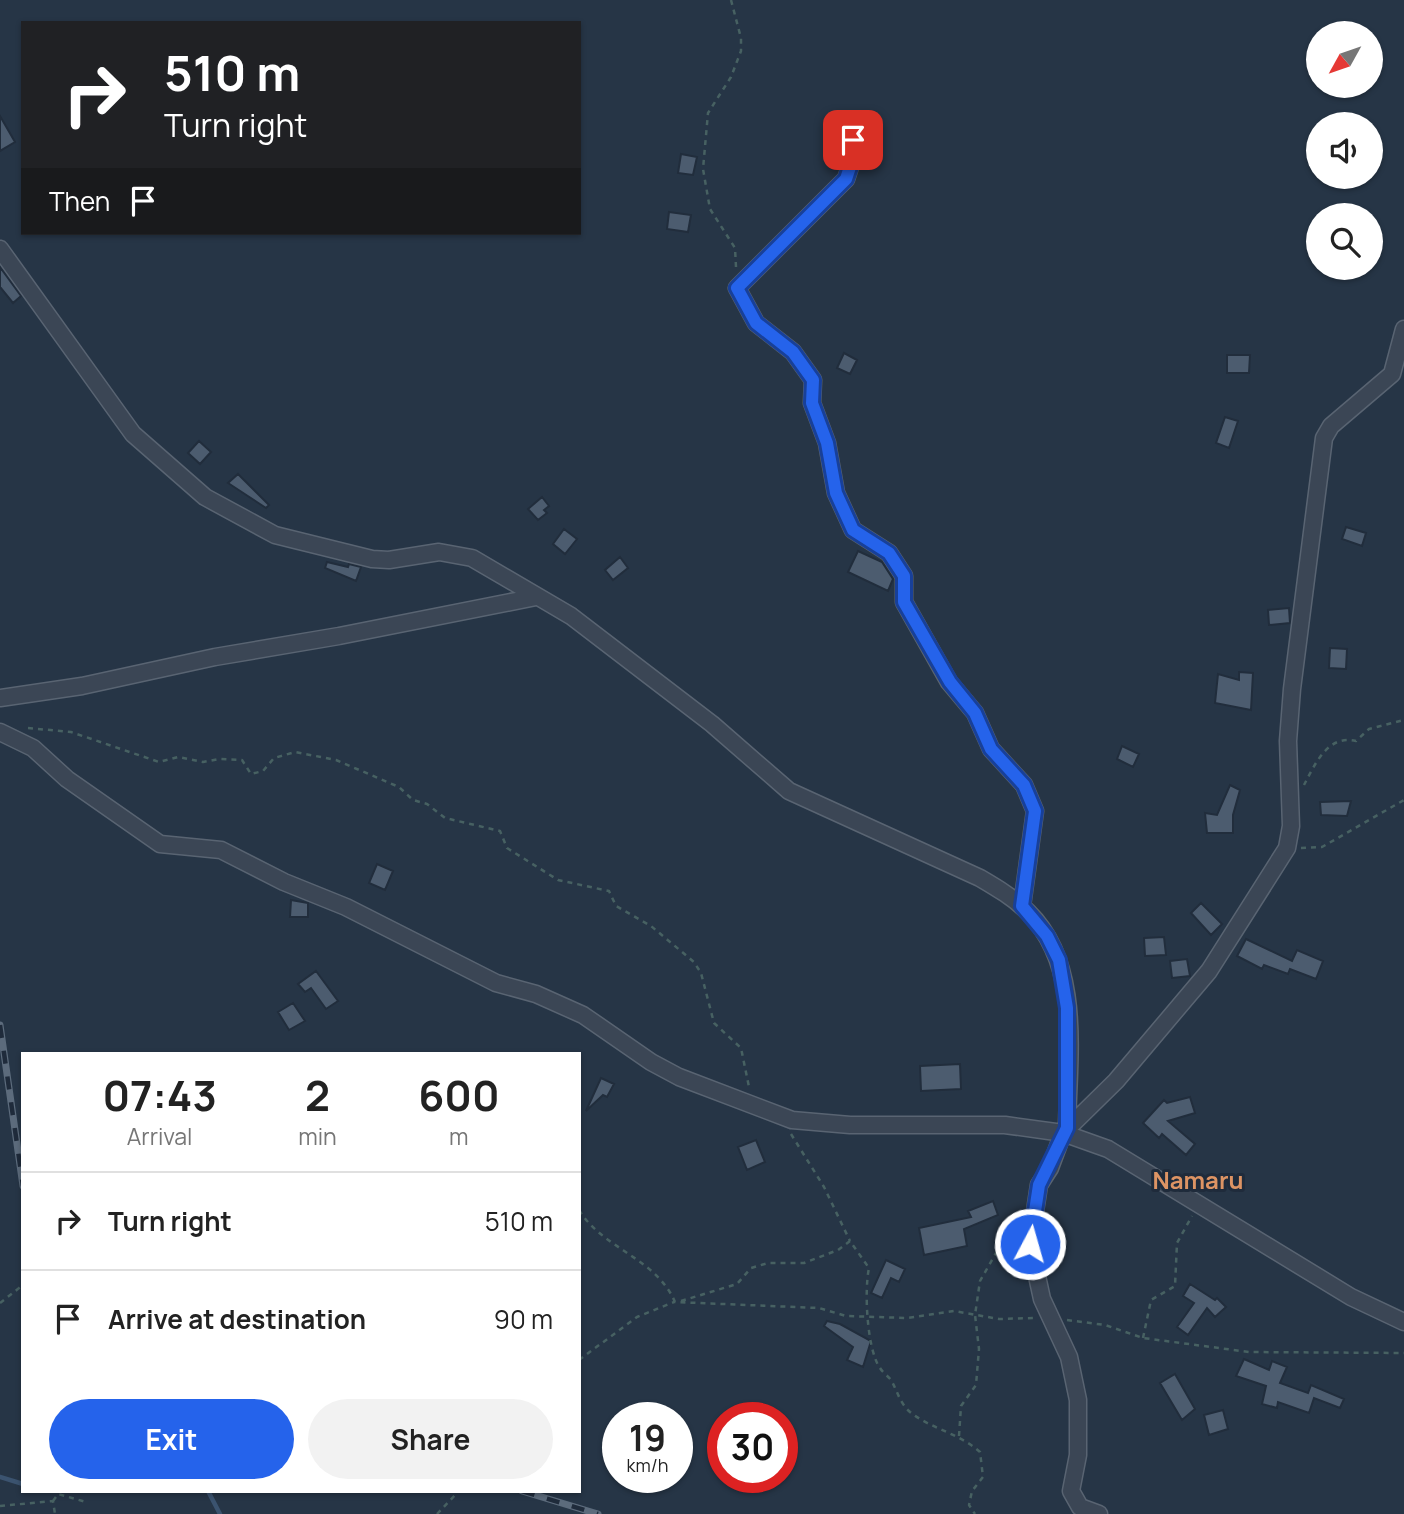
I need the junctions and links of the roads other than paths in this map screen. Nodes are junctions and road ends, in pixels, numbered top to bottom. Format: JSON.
{"nodes":[{"id":1,"x":853,"y":140,"type":"dead end"},
{"id":2,"x":0,"y":248,"type":"edge"},
{"id":3,"x":1404,"y":329,"type":"edge"},
{"id":4,"x":536,"y":597,"type":"junction"},
{"id":5,"x":0,"y":698,"type":"edge"},
{"id":6,"x":0,"y":732,"type":"edge"},
{"id":7,"x":1022,"y":906,"type":"junction"},
{"id":8,"x":1065,"y":1130,"type":"junction"},
{"id":9,"x":1404,"y":1322,"type":"edge"},
{"id":10,"x":1099,"y":1514,"type":"edge"}],
"edges":[{"from":1,"to":7,"type":"street"},
{"from":2,"to":4,"type":"street"},
{"from":3,"to":8,"type":"street"},
{"from":4,"to":5,"type":"street"},
{"from":4,"to":7,"type":"street"},
{"from":6,"to":8,"type":"street"},
{"from":7,"to":8,"type":"street"},
{"from":8,"to":9,"type":"street"},
{"from":8,"to":10,"type":"street"}]}
